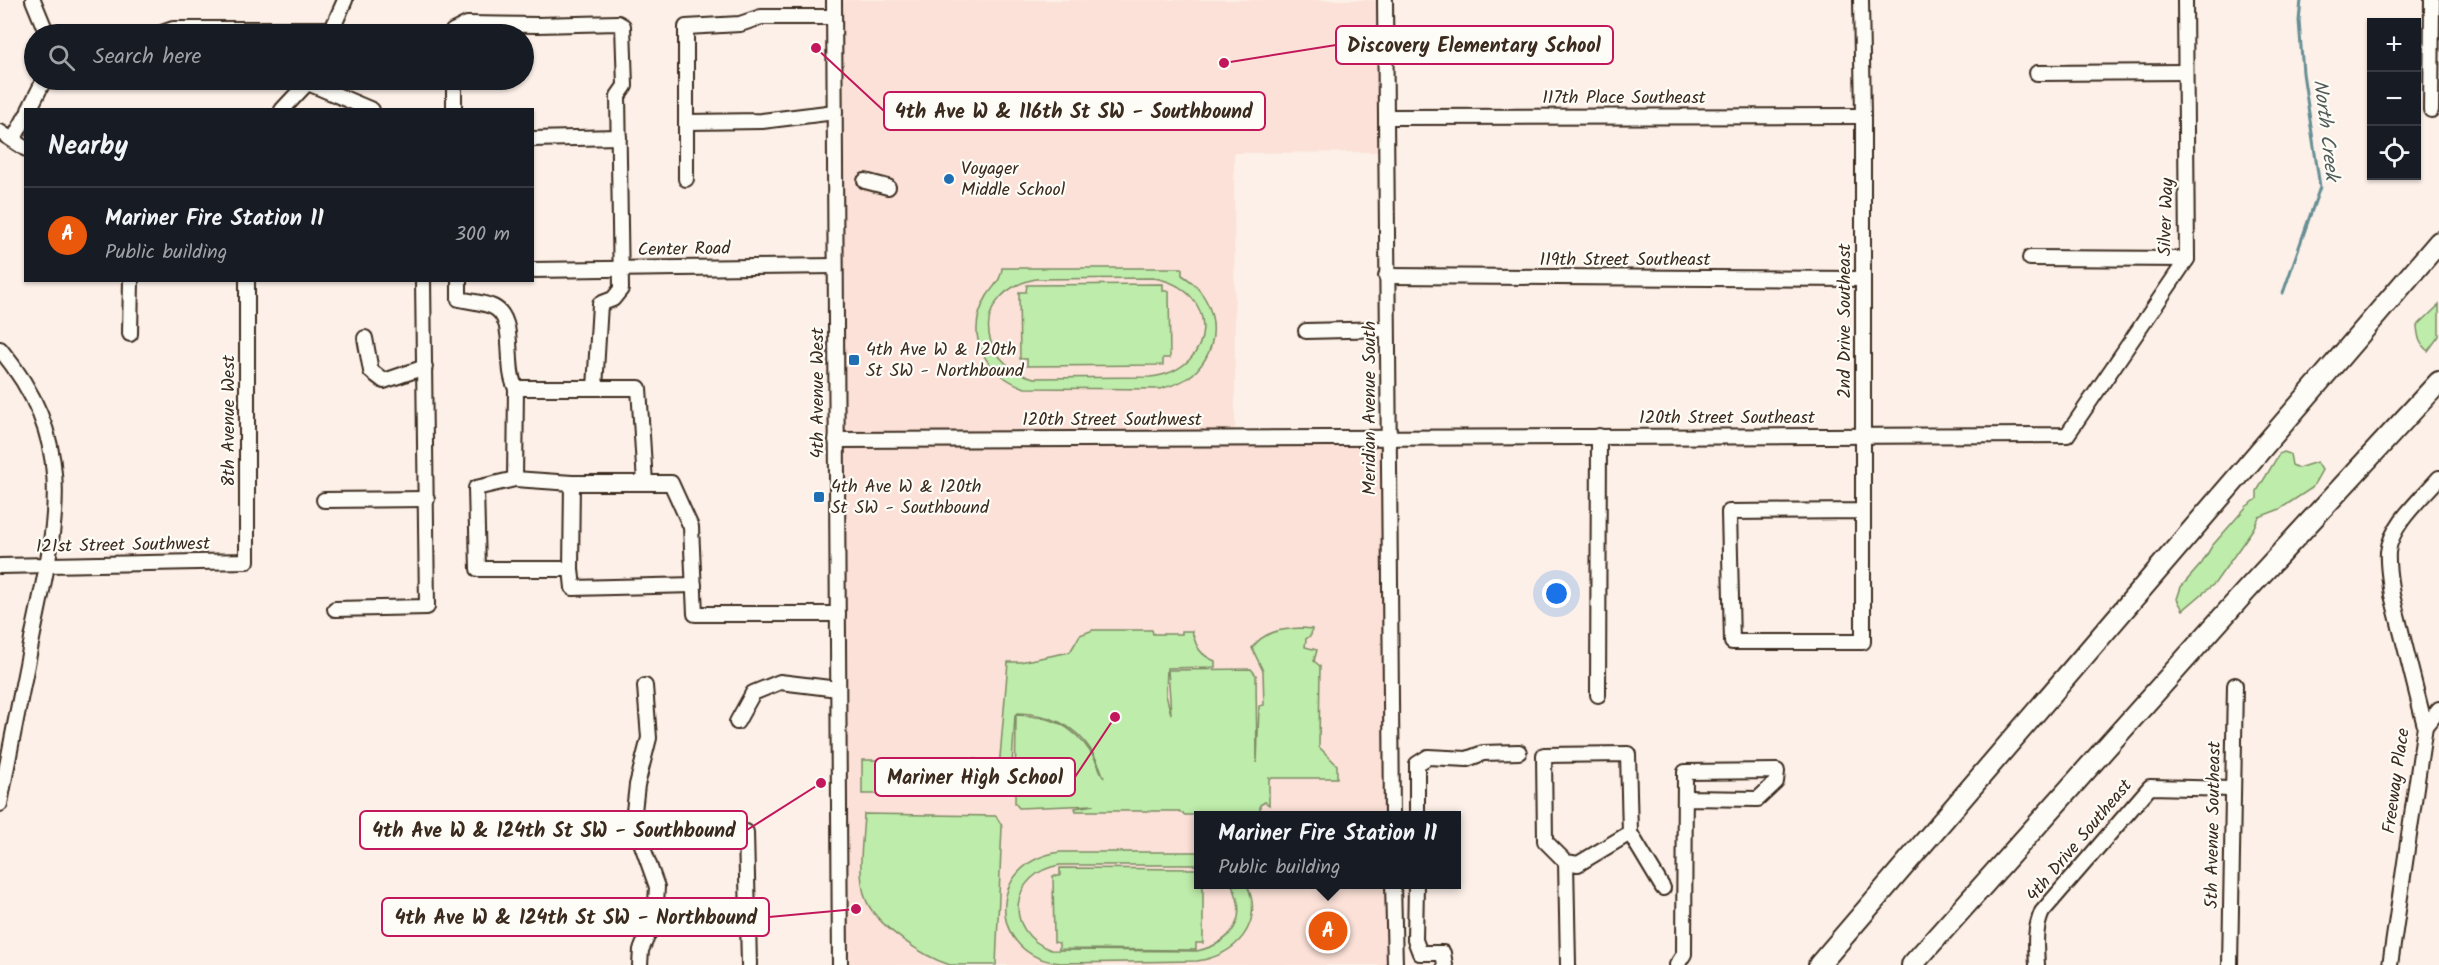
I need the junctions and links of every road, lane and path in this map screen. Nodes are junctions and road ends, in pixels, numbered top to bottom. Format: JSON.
{"nodes":[{"id":1,"x":33,"y":0,"type":"edge"},
{"id":2,"x":345,"y":0,"type":"edge"},
{"id":3,"x":834,"y":0,"type":"edge"},
{"id":4,"x":1385,"y":0,"type":"edge"},
{"id":5,"x":1861,"y":0,"type":"edge"},
{"id":6,"x":2185,"y":0,"type":"edge"},
{"id":7,"x":2432,"y":0,"type":"edge"},
{"id":8,"x":834,"y":17,"type":"junction"},
{"id":9,"x":42,"y":24,"type":"edge"},
{"id":10,"x":334,"y":24,"type":"edge"},
{"id":11,"x":534,"y":25,"type":"edge"},
{"id":12,"x":2185,"y":72,"type":"junction"},
{"id":13,"x":2037,"y":73,"type":"dead end"},
{"id":14,"x":39,"y":90,"type":"edge"},
{"id":15,"x":301,"y":90,"type":"edge"},
{"id":16,"x":329,"y":90,"type":"edge"},
{"id":17,"x":454,"y":90,"type":"edge"},
{"id":18,"x":30,"y":108,"type":"edge"},
{"id":19,"x":284,"y":108,"type":"edge"},
{"id":20,"x":368,"y":108,"type":"edge"},
{"id":21,"x":454,"y":108,"type":"edge"},
{"id":22,"x":2431,"y":110,"type":"dead end"},
{"id":23,"x":835,"y":112,"type":"junction"},
{"id":24,"x":1863,"y":116,"type":"junction"},
{"id":25,"x":1386,"y":117,"type":"junction"},
{"id":26,"x":24,"y":120,"type":"edge"},
{"id":27,"x":687,"y":122,"type":"junction"},
{"id":28,"x":0,"y":132,"type":"edge"},
{"id":29,"x":619,"y":137,"type":"junction"},
{"id":30,"x":534,"y":139,"type":"edge"},
{"id":31,"x":13,"y":140,"type":"junction"},
{"id":32,"x":24,"y":147,"type":"edge"},
{"id":33,"x":686,"y":179,"type":"dead end"},
{"id":34,"x":865,"y":181,"type":"dead end"},
{"id":35,"x":888,"y":187,"type":"dead end"},
{"id":36,"x":2439,"y":242,"type":"edge"},
{"id":37,"x":2030,"y":258,"type":"dead end"},
{"id":38,"x":2187,"y":260,"type":"junction"},
{"id":39,"x":835,"y":266,"type":"junction"},
{"id":40,"x":621,"y":269,"type":"junction"},
{"id":41,"x":534,"y":270,"type":"edge"},
{"id":42,"x":1386,"y":276,"type":"junction"},
{"id":43,"x":1863,"y":279,"type":"junction"},
{"id":44,"x":131,"y":282,"type":"edge"},
{"id":45,"x":247,"y":282,"type":"edge"},
{"id":46,"x":423,"y":282,"type":"edge"},
{"id":47,"x":459,"y":282,"type":"edge"},
{"id":48,"x":1387,"y":329,"type":"junction"},
{"id":49,"x":1306,"y":331,"type":"dead end"},
{"id":50,"x":130,"y":334,"type":"dead end"},
{"id":51,"x":365,"y":338,"type":"dead end"},
{"id":52,"x":0,"y":349,"type":"edge"},
{"id":53,"x":425,"y":367,"type":"junction"},
{"id":54,"x":2439,"y":382,"type":"edge"},
{"id":55,"x":516,"y":388,"type":"junction"},
{"id":56,"x":595,"y":388,"type":"junction"},
{"id":57,"x":2067,"y":435,"type":"joint"},
{"id":58,"x":1599,"y":436,"type":"junction"},
{"id":59,"x":1864,"y":436,"type":"junction"},
{"id":60,"x":1387,"y":439,"type":"junction"},
{"id":61,"x":836,"y":440,"type":"junction"},
{"id":62,"x":2439,"y":478,"type":"edge"},
{"id":63,"x":515,"y":479,"type":"junction"},
{"id":64,"x":572,"y":483,"type":"junction"},
{"id":65,"x":645,"y":483,"type":"junction"},
{"id":66,"x":427,"y":499,"type":"junction"},
{"id":67,"x":324,"y":500,"type":"dead end"},
{"id":68,"x":1863,"y":511,"type":"junction"},
{"id":69,"x":247,"y":561,"type":"joint"},
{"id":70,"x":0,"y":566,"type":"edge"},
{"id":71,"x":48,"y":566,"type":"junction"},
{"id":72,"x":571,"y":569,"type":"junction"},
{"id":73,"x":694,"y":585,"type":"junction"},
{"id":74,"x":335,"y":609,"type":"dead end"},
{"id":75,"x":838,"y":614,"type":"junction"},
{"id":76,"x":2235,"y":685,"type":"dead end"},
{"id":77,"x":645,"y":686,"type":"dead end"},
{"id":78,"x":838,"y":689,"type":"junction"},
{"id":79,"x":1598,"y":695,"type":"dead end"},
{"id":80,"x":2439,"y":709,"type":"edge"},
{"id":81,"x":737,"y":722,"type":"dead end"},
{"id":82,"x":2424,"y":726,"type":"junction"},
{"id":83,"x":5,"y":743,"type":"edge"},
{"id":84,"x":1519,"y":752,"type":"dead end"},
{"id":85,"x":2232,"y":789,"type":"junction"},
{"id":86,"x":1685,"y":798,"type":"junction"},
{"id":87,"x":0,"y":804,"type":"edge"},
{"id":88,"x":1392,"y":811,"type":"edge"},
{"id":89,"x":1417,"y":811,"type":"edge"},
{"id":90,"x":746,"y":832,"type":"dead end"},
{"id":91,"x":1630,"y":833,"type":"junction"},
{"id":92,"x":1566,"y":862,"type":"junction"},
{"id":93,"x":1663,"y":888,"type":"dead end"},
{"id":94,"x":1394,"y":889,"type":"edge"},
{"id":95,"x":1416,"y":889,"type":"edge"},
{"id":96,"x":640,"y":965,"type":"edge"},
{"id":97,"x":749,"y":965,"type":"edge"},
{"id":98,"x":840,"y":965,"type":"edge"},
{"id":99,"x":1395,"y":965,"type":"edge"},
{"id":100,"x":1445,"y":965,"type":"edge"},
{"id":101,"x":1568,"y":965,"type":"edge"},
{"id":102,"x":1677,"y":965,"type":"edge"},
{"id":103,"x":1819,"y":965,"type":"edge"},
{"id":104,"x":1912,"y":965,"type":"edge"},
{"id":105,"x":2037,"y":965,"type":"edge"},
{"id":106,"x":2230,"y":965,"type":"edge"},
{"id":107,"x":2390,"y":965,"type":"edge"}],
"edges":[{"from":1,"to":9,"type":"street"},
{"from":2,"to":10,"type":"street"},
{"from":3,"to":8,"type":"street","name":"4th Avenue West"},
{"from":4,"to":25,"type":"street","name":"Meridian Avenue South"},
{"from":5,"to":24,"type":"street","name":"2nd Drive Southeast"},
{"from":6,"to":12,"type":"street","name":"Silver Way"},
{"from":7,"to":22,"type":"street"},
{"from":8,"to":23,"type":"street","name":"4th Avenue West"},
{"from":8,"to":27,"type":"street"},
{"from":11,"to":29,"type":"street"},
{"from":12,"to":13,"type":"street"},
{"from":12,"to":38,"type":"street","name":"Silver Way"},
{"from":14,"to":18,"type":"street"},
{"from":15,"to":19,"type":"street"},
{"from":16,"to":20,"type":"street"},
{"from":17,"to":21,"type":"street"},
{"from":23,"to":27,"type":"street"},
{"from":23,"to":39,"type":"street","name":"4th Avenue West"},
{"from":24,"to":25,"type":"street","name":"117th Place Southeast"},
{"from":24,"to":43,"type":"street","name":"2nd Drive Southeast"},
{"from":25,"to":42,"type":"street","name":"Meridian Avenue South"},
{"from":26,"to":31,"type":"street"},
{"from":27,"to":33,"type":"street"},
{"from":28,"to":31,"type":"street"},
{"from":29,"to":30,"type":"street"},
{"from":29,"to":40,"type":"street"},
{"from":31,"to":32,"type":"street"},
{"from":34,"to":35,"type":"street"},
{"from":36,"to":103,"type":"highway"},
{"from":37,"to":38,"type":"street"},
{"from":38,"to":57,"type":"street","name":"Silver Way"},
{"from":39,"to":40,"type":"street","name":"Center Road"},
{"from":39,"to":61,"type":"street","name":"4th Avenue West"},
{"from":40,"to":41,"type":"street","name":"Center Road"},
{"from":40,"to":56,"type":"street"},
{"from":42,"to":43,"type":"street","name":"119th Street Southeast"},
{"from":42,"to":48,"type":"street","name":"Meridian Avenue South"},
{"from":43,"to":59,"type":"street","name":"2nd Drive Southeast"},
{"from":44,"to":50,"type":"street"},
{"from":45,"to":69,"type":"street","name":"8th Avenue West"},
{"from":46,"to":53,"type":"street"},
{"from":47,"to":55,"type":"street"},
{"from":48,"to":49,"type":"street"},
{"from":48,"to":60,"type":"street","name":"Meridian Avenue South"},
{"from":51,"to":53,"type":"street"},
{"from":52,"to":71,"type":"street"},
{"from":53,"to":66,"type":"street"},
{"from":54,"to":104,"type":"highway"},
{"from":55,"to":56,"type":"street"},
{"from":55,"to":63,"type":"street"},
{"from":56,"to":65,"type":"street"},
{"from":57,"to":59,"type":"street","name":"120th Street Southeast"},
{"from":58,"to":59,"type":"street","name":"120th Street Southeast"},
{"from":58,"to":60,"type":"street","name":"120th Street Southeast"},
{"from":58,"to":79,"type":"street"},
{"from":59,"to":68,"type":"street","name":"2nd Drive Southeast"},
{"from":60,"to":61,"type":"street","name":"120th Street Southwest"},
{"from":60,"to":88,"type":"street","name":"Meridian Avenue South"},
{"from":61,"to":75,"type":"street","name":"4th Avenue West"},
{"from":62,"to":82,"type":"street","name":"Freeway Place"},
{"from":63,"to":64,"type":"street"},
{"from":63,"to":72,"type":"street"},
{"from":64,"to":65,"type":"street"},
{"from":64,"to":72,"type":"street"},
{"from":65,"to":73,"type":"street"},
{"from":66,"to":67,"type":"street"},
{"from":66,"to":74,"type":"street"},
{"from":68,"to":68,"type":"street","name":"2nd Drive Southeast"},
{"from":69,"to":71,"type":"street","name":"121st Street Southwest"},
{"from":70,"to":71,"type":"street","name":"121st Street Southwest"},
{"from":71,"to":83,"type":"street"},
{"from":72,"to":73,"type":"street"},
{"from":73,"to":75,"type":"street"},
{"from":75,"to":78,"type":"street","name":"4th Avenue West"},
{"from":76,"to":85,"type":"street","name":"5th Avenue Southeast"},
{"from":77,"to":96,"type":"street"},
{"from":78,"to":81,"type":"street"},
{"from":78,"to":98,"type":"street","name":"4th Avenue West"},
{"from":80,"to":82,"type":"street"},
{"from":82,"to":107,"type":"street","name":"Freeway Place"},
{"from":83,"to":87,"type":"street"},
{"from":84,"to":89,"type":"street"},
{"from":85,"to":105,"type":"street","name":"4th Drive Southeast"},
{"from":85,"to":106,"type":"street","name":"5th Avenue Southeast"},
{"from":86,"to":86,"type":"street"},
{"from":86,"to":102,"type":"street"},
{"from":90,"to":97,"type":"street"},
{"from":91,"to":92,"type":"street"},
{"from":91,"to":92,"type":"street"},
{"from":91,"to":93,"type":"street"},
{"from":92,"to":101,"type":"street"},
{"from":94,"to":99,"type":"street"},
{"from":95,"to":100,"type":"street"}]}
